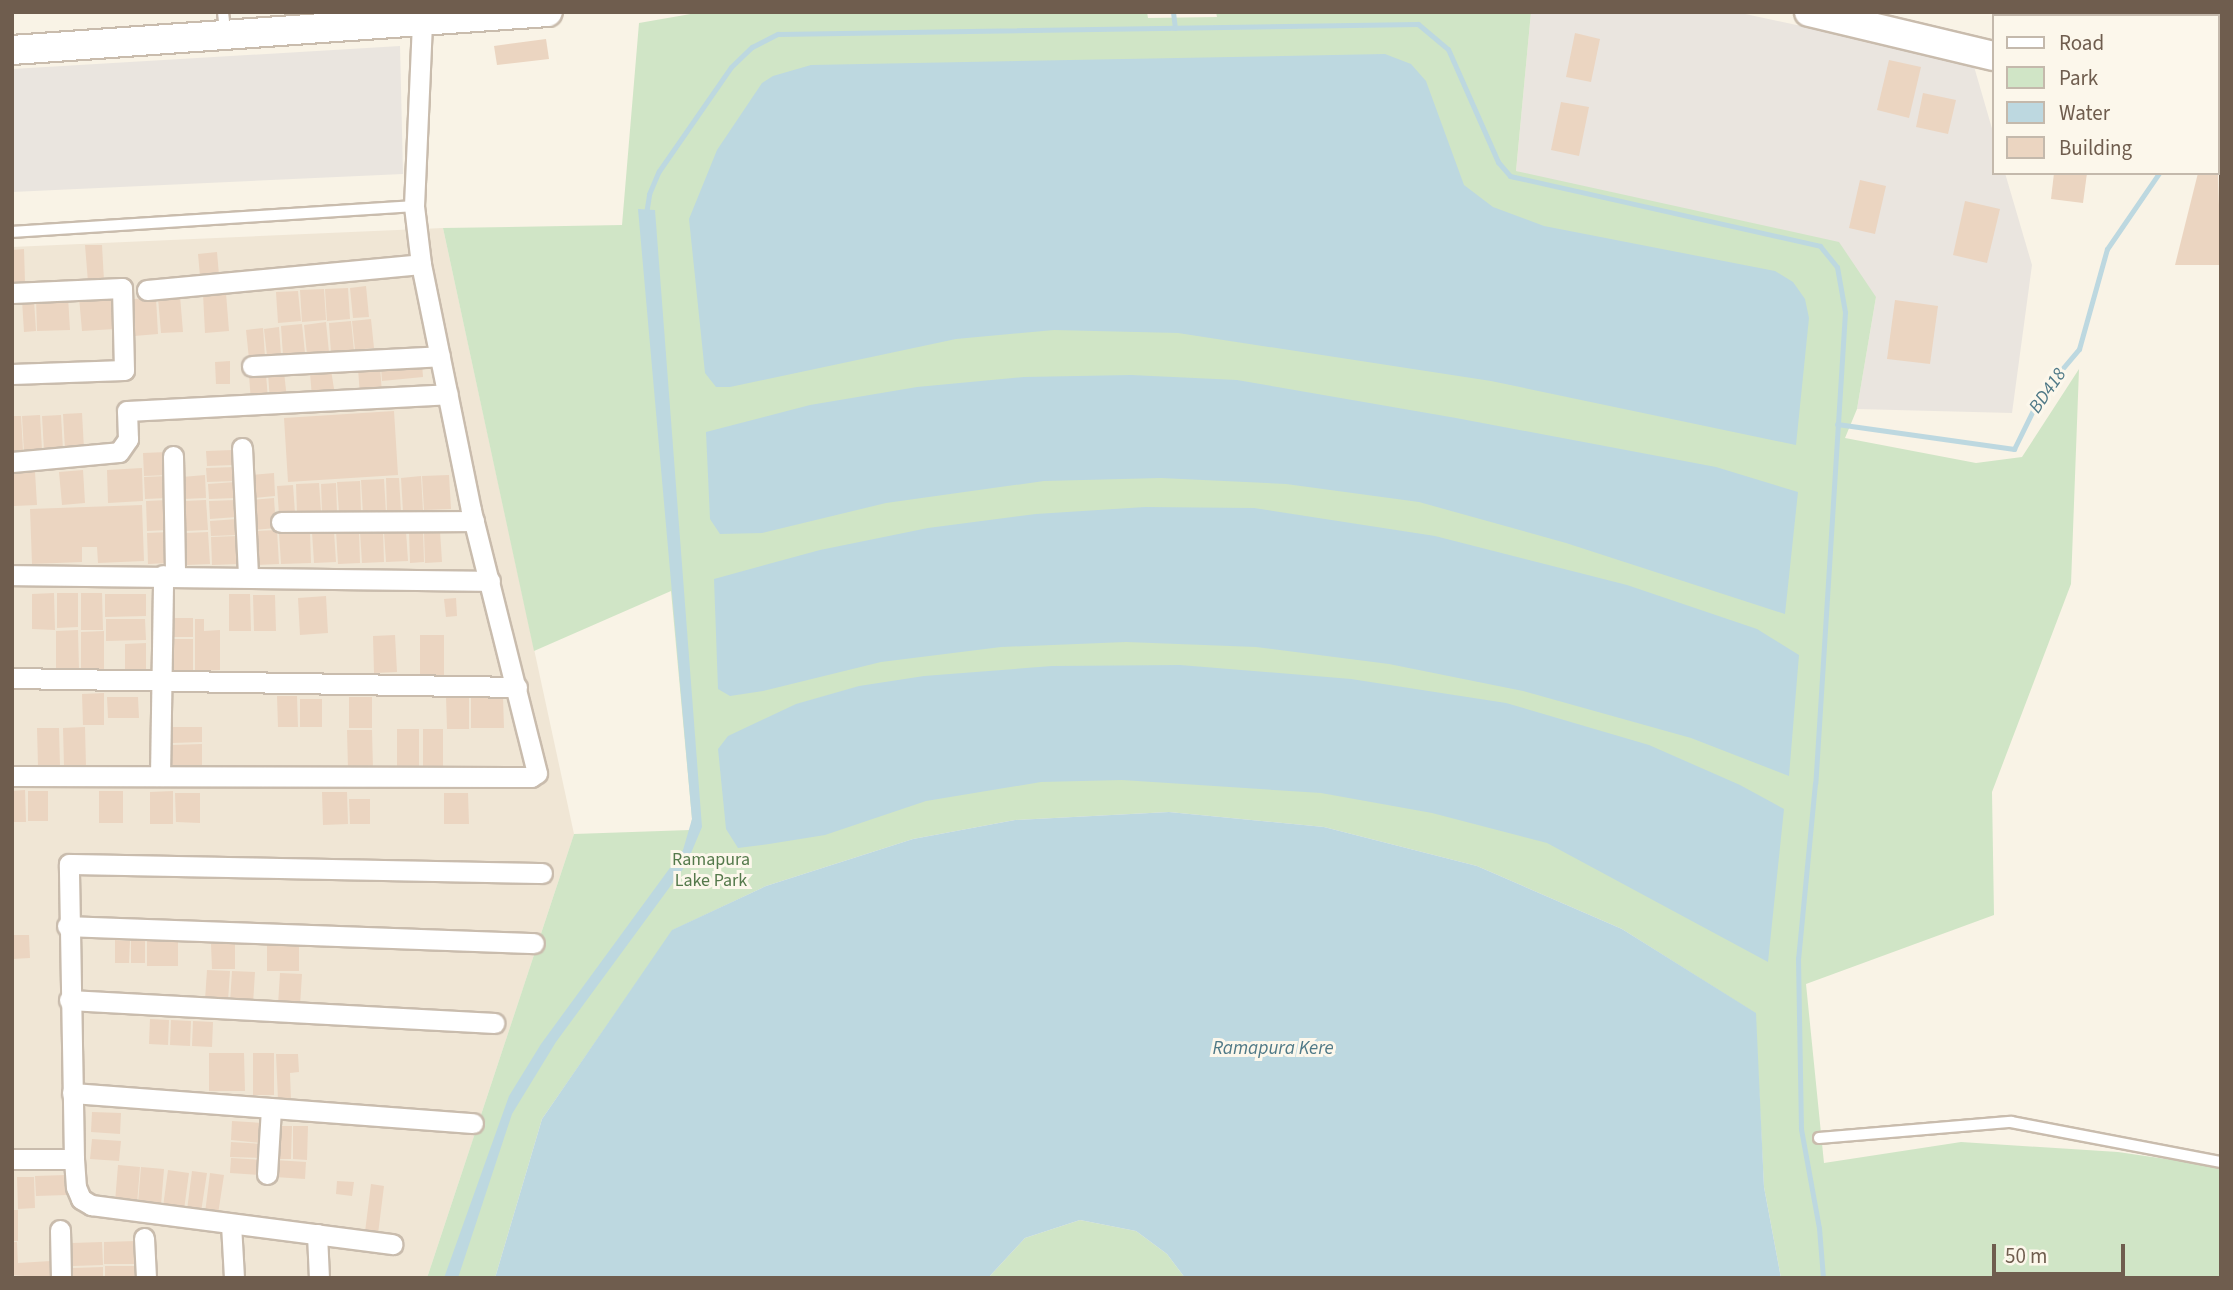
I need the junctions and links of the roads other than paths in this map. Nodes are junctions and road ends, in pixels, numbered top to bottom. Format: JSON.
{"nodes":[{"id":1,"x":548,"y":12,"type":"edge"},
{"id":2,"x":1809,"y":12,"type":"edge"},
{"id":3,"x":381,"y":19,"type":"edge"},
{"id":4,"x":321,"y":21,"type":"edge"},
{"id":5,"x":422,"y":22,"type":"junction"},
{"id":6,"x":224,"y":24,"type":"edge"},
{"id":7,"x":12,"y":50,"type":"edge"},
{"id":8,"x":1992,"y":56,"type":"edge"},
{"id":9,"x":414,"y":206,"type":"junction"},
{"id":10,"x":12,"y":232,"type":"edge"},
{"id":11,"x":421,"y":264,"type":"junction"},
{"id":12,"x":146,"y":290,"type":"dead end"},
{"id":13,"x":12,"y":293,"type":"edge"},
{"id":14,"x":440,"y":356,"type":"junction"},
{"id":15,"x":251,"y":366,"type":"dead end"},
{"id":16,"x":12,"y":374,"type":"edge"},
{"id":17,"x":448,"y":394,"type":"junction"},
{"id":18,"x":242,"y":448,"type":"dead end"},
{"id":19,"x":173,"y":456,"type":"dead end"},
{"id":20,"x":12,"y":463,"type":"edge"},
{"id":21,"x":474,"y":521,"type":"junction"},
{"id":22,"x":281,"y":522,"type":"dead end"},
{"id":23,"x":12,"y":575,"type":"edge"},
{"id":24,"x":169,"y":575,"type":"junction"},
{"id":25,"x":248,"y":576,"type":"junction"},
{"id":26,"x":490,"y":580,"type":"junction"},
{"id":27,"x":12,"y":678,"type":"edge"},
{"id":28,"x":162,"y":680,"type":"junction"},
{"id":29,"x":517,"y":687,"type":"junction"},
{"id":30,"x":12,"y":776,"type":"edge"},
{"id":31,"x":160,"y":776,"type":"junction"},
{"id":32,"x":542,"y":873,"type":"dead end"},
{"id":33,"x":67,"y":926,"type":"junction"},
{"id":34,"x":534,"y":943,"type":"dead end"},
{"id":35,"x":69,"y":1000,"type":"junction"},
{"id":36,"x":494,"y":1023,"type":"dead end"},
{"id":37,"x":72,"y":1093,"type":"junction"},
{"id":38,"x":271,"y":1108,"type":"junction"},
{"id":39,"x":474,"y":1123,"type":"dead end"},
{"id":40,"x":1819,"y":1138,"type":"dead end"},
{"id":41,"x":12,"y":1159,"type":"edge"},
{"id":42,"x":74,"y":1159,"type":"junction"},
{"id":43,"x":2221,"y":1162,"type":"edge"},
{"id":44,"x":267,"y":1174,"type":"dead end"},
{"id":45,"x":231,"y":1224,"type":"junction"},
{"id":46,"x":60,"y":1230,"type":"dead end"},
{"id":47,"x":317,"y":1234,"type":"junction"},
{"id":48,"x":145,"y":1238,"type":"dead end"},
{"id":49,"x":392,"y":1244,"type":"dead end"},
{"id":50,"x":61,"y":1278,"type":"edge"},
{"id":51,"x":146,"y":1278,"type":"edge"},
{"id":52,"x":234,"y":1278,"type":"edge"},
{"id":53,"x":319,"y":1278,"type":"edge"}],
"edges":[{"from":1,"to":5,"type":"main road"},
{"from":2,"to":8,"type":"main road"},
{"from":3,"to":4,"type":"main road"},
{"from":3,"to":5,"type":"main road"},
{"from":4,"to":6,"type":"main road"},
{"from":5,"to":9,"type":"street"},
{"from":6,"to":7,"type":"main road"},
{"from":9,"to":10,"type":"lane"},
{"from":9,"to":11,"type":"street"},
{"from":11,"to":12,"type":"street"},
{"from":11,"to":14,"type":"street"},
{"from":13,"to":16,"type":"street"},
{"from":14,"to":15,"type":"street"},
{"from":14,"to":17,"type":"street"},
{"from":17,"to":20,"type":"street"},
{"from":17,"to":21,"type":"street"},
{"from":18,"to":25,"type":"street"},
{"from":19,"to":24,"type":"street"},
{"from":21,"to":22,"type":"street"},
{"from":21,"to":26,"type":"street"},
{"from":23,"to":24,"type":"street"},
{"from":24,"to":25,"type":"street"},
{"from":24,"to":28,"type":"street"},
{"from":25,"to":26,"type":"street"},
{"from":26,"to":29,"type":"street"},
{"from":27,"to":28,"type":"street"},
{"from":28,"to":29,"type":"street"},
{"from":28,"to":31,"type":"street"},
{"from":29,"to":31,"type":"street"},
{"from":30,"to":31,"type":"street"},
{"from":32,"to":33,"type":"street"},
{"from":33,"to":34,"type":"street"},
{"from":33,"to":35,"type":"street"},
{"from":35,"to":36,"type":"street"},
{"from":35,"to":37,"type":"street"},
{"from":37,"to":38,"type":"street"},
{"from":37,"to":42,"type":"street"},
{"from":38,"to":39,"type":"street"},
{"from":38,"to":44,"type":"street"},
{"from":40,"to":43,"type":"lane"},
{"from":41,"to":42,"type":"street"},
{"from":42,"to":45,"type":"street"},
{"from":45,"to":47,"type":"street"},
{"from":45,"to":52,"type":"street"},
{"from":46,"to":50,"type":"street"},
{"from":47,"to":49,"type":"street"},
{"from":47,"to":53,"type":"street"},
{"from":48,"to":51,"type":"street"}]}
